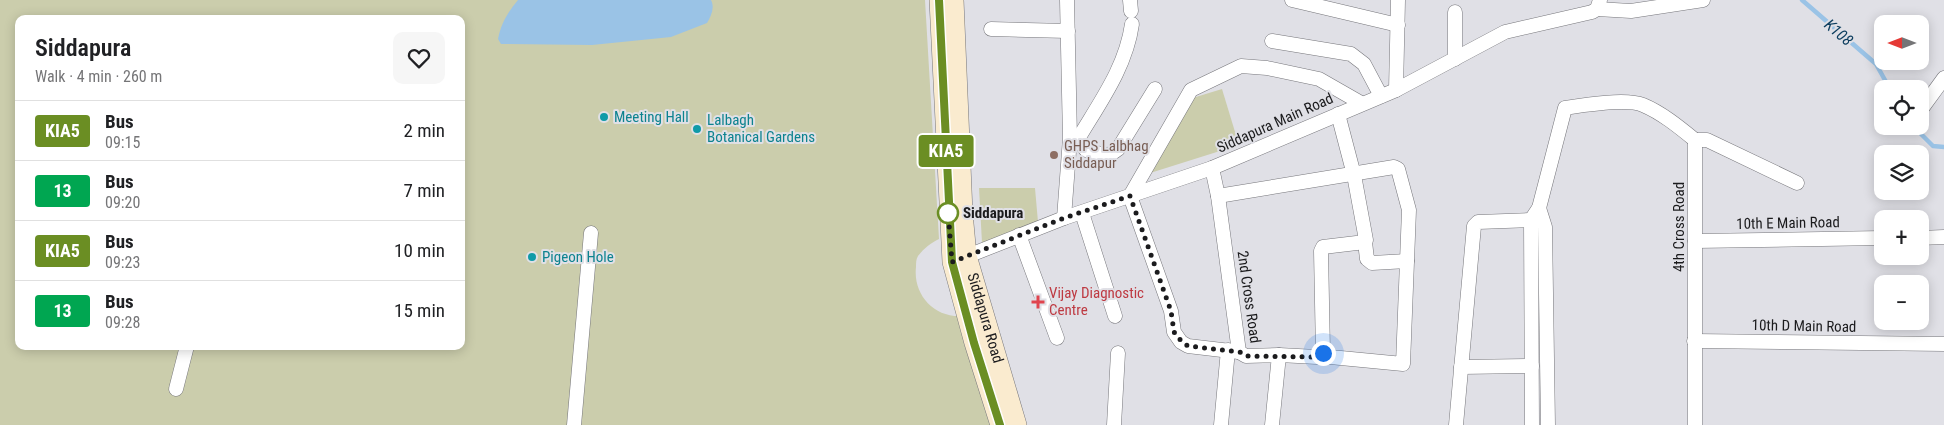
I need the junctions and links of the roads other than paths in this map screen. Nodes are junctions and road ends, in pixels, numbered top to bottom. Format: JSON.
{"nodes":[{"id":1,"x":939,"y":0,"type":"edge"},
{"id":2,"x":954,"y":0,"type":"edge"},
{"id":3,"x":1067,"y":0,"type":"edge"},
{"id":4,"x":1292,"y":0,"type":"edge"},
{"id":5,"x":1398,"y":0,"type":"edge"},
{"id":6,"x":1703,"y":0,"type":"edge"},
{"id":7,"x":1598,"y":4,"type":"edge"},
{"id":8,"x":1131,"y":12,"type":"edge"},
{"id":9,"x":1455,"y":12,"type":"dead end"},
{"id":10,"x":1398,"y":25,"type":"junction"},
{"id":11,"x":991,"y":29,"type":"dead end"},
{"id":12,"x":1068,"y":31,"type":"junction"},
{"id":13,"x":1272,"y":41,"type":"dead end"},
{"id":14,"x":1456,"y":59,"type":"junction"},
{"id":15,"x":1944,"y":78,"type":"edge"},
{"id":16,"x":1155,"y":89,"type":"dead end"},
{"id":17,"x":1396,"y":90,"type":"junction"},
{"id":18,"x":1381,"y":96,"type":"junction"},
{"id":19,"x":1929,"y":99,"type":"edge"},
{"id":20,"x":1361,"y":103,"type":"junction"},
{"id":21,"x":1338,"y":114,"type":"junction"},
{"id":22,"x":1695,"y":140,"type":"junction"},
{"id":23,"x":1074,"y":141,"type":"junction"},
{"id":24,"x":1212,"y":168,"type":"junction"},
{"id":25,"x":1354,"y":176,"type":"junction"},
{"id":26,"x":1797,"y":183,"type":"dead end"},
{"id":27,"x":1130,"y":196,"type":"junction"},
{"id":28,"x":1218,"y":196,"type":"junction"},
{"id":29,"x":1082,"y":213,"type":"junction"},
{"id":30,"x":1535,"y":214,"type":"junction"},
{"id":31,"x":1064,"y":218,"type":"junction"},
{"id":32,"x":591,"y":233,"type":"dead end"},
{"id":33,"x":1020,"y":235,"type":"junction"},
{"id":34,"x":1874,"y":238,"type":"edge"},
{"id":35,"x":1929,"y":238,"type":"edge"},
{"id":36,"x":1944,"y":238,"type":"edge"},
{"id":37,"x":1695,"y":241,"type":"junction"},
{"id":38,"x":1365,"y":242,"type":"junction"},
{"id":39,"x":959,"y":259,"type":"junction"},
{"id":40,"x":1407,"y":260,"type":"junction"},
{"id":41,"x":1115,"y":316,"type":"dead end"},
{"id":42,"x":1057,"y":338,"type":"dead end"},
{"id":43,"x":1694,"y":341,"type":"junction"},
{"id":44,"x":1944,"y":344,"type":"edge"},
{"id":45,"x":186,"y":350,"type":"edge"},
{"id":46,"x":1234,"y":351,"type":"junction"},
{"id":47,"x":1118,"y":353,"type":"dead end"},
{"id":48,"x":1279,"y":355,"type":"junction"},
{"id":49,"x":1320,"y":356,"type":"junction"},
{"id":50,"x":1532,"y":366,"type":"junction"},
{"id":51,"x":1461,"y":367,"type":"junction"},
{"id":52,"x":176,"y":388,"type":"dead end"},
{"id":53,"x":574,"y":425,"type":"edge"},
{"id":54,"x":1000,"y":425,"type":"edge"},
{"id":55,"x":1017,"y":425,"type":"edge"},
{"id":56,"x":1114,"y":425,"type":"edge"},
{"id":57,"x":1221,"y":425,"type":"edge"},
{"id":58,"x":1272,"y":425,"type":"edge"},
{"id":59,"x":1456,"y":425,"type":"edge"},
{"id":60,"x":1532,"y":425,"type":"edge"},
{"id":61,"x":1548,"y":425,"type":"edge"},
{"id":62,"x":1695,"y":425,"type":"edge"}],
"edges":[{"from":1,"to":39,"type":"main road","name":"Siddapura Road"},
{"from":2,"to":39,"type":"main road","name":"Siddapura Road"},
{"from":3,"to":12,"type":"street"},
{"from":4,"to":10,"type":"street"},
{"from":5,"to":10,"type":"street"},
{"from":6,"to":7,"type":"street"},
{"from":7,"to":14,"type":"street","name":"Siddapura Main Road"},
{"from":8,"to":23,"type":"street"},
{"from":9,"to":14,"type":"street"},
{"from":10,"to":17,"type":"street"},
{"from":11,"to":12,"type":"street"},
{"from":12,"to":23,"type":"street"},
{"from":13,"to":18,"type":"street"},
{"from":14,"to":17,"type":"street","name":"Siddapura Main Road"},
{"from":15,"to":19,"type":"street"},
{"from":16,"to":23,"type":"street"},
{"from":17,"to":18,"type":"street","name":"Siddapura Main Road"},
{"from":18,"to":20,"type":"street","name":"Siddapura Main Road"},
{"from":20,"to":21,"type":"street","name":"Siddapura Main Road"},
{"from":20,"to":27,"type":"street"},
{"from":21,"to":24,"type":"street","name":"Siddapura Main Road"},
{"from":21,"to":25,"type":"street"},
{"from":22,"to":26,"type":"street"},
{"from":22,"to":30,"type":"street"},
{"from":22,"to":37,"type":"street","name":"4th Cross Road"},
{"from":23,"to":31,"type":"street"},
{"from":24,"to":27,"type":"street","name":"Siddapura Main Road"},
{"from":24,"to":28,"type":"street","name":"2nd Cross Road"},
{"from":25,"to":28,"type":"street"},
{"from":25,"to":38,"type":"street"},
{"from":25,"to":40,"type":"street"},
{"from":27,"to":29,"type":"street","name":"Siddapura Main Road"},
{"from":27,"to":46,"type":"street"},
{"from":28,"to":46,"type":"street","name":"2nd Cross Road"},
{"from":29,"to":31,"type":"street","name":"Siddapura Main Road"},
{"from":29,"to":41,"type":"street"},
{"from":30,"to":50,"type":"street"},
{"from":30,"to":51,"type":"street"},
{"from":30,"to":61,"type":"street"},
{"from":31,"to":33,"type":"street","name":"Siddapura Main Road"},
{"from":32,"to":53,"type":"street"},
{"from":33,"to":39,"type":"street","name":"Siddapura Main Road"},
{"from":33,"to":42,"type":"street"},
{"from":34,"to":37,"type":"street","name":"10th E Main Road"},
{"from":35,"to":36,"type":"street"},
{"from":37,"to":43,"type":"street","name":"4th Cross Road"},
{"from":38,"to":40,"type":"street"},
{"from":38,"to":49,"type":"street"},
{"from":39,"to":54,"type":"main road","name":"Siddapura Road"},
{"from":39,"to":55,"type":"main road","name":"Siddapura Road"},
{"from":40,"to":49,"type":"street"},
{"from":43,"to":44,"type":"street","name":"10th D Main Road"},
{"from":43,"to":62,"type":"street","name":"4th Cross Road"},
{"from":45,"to":52,"type":"street"},
{"from":46,"to":48,"type":"street","name":"2nd Cross Road"},
{"from":46,"to":57,"type":"street"},
{"from":47,"to":56,"type":"street"},
{"from":48,"to":49,"type":"street"},
{"from":48,"to":58,"type":"street","name":"2nd Cross Road"},
{"from":50,"to":51,"type":"street"},
{"from":50,"to":60,"type":"street"},
{"from":51,"to":59,"type":"street"}]}
